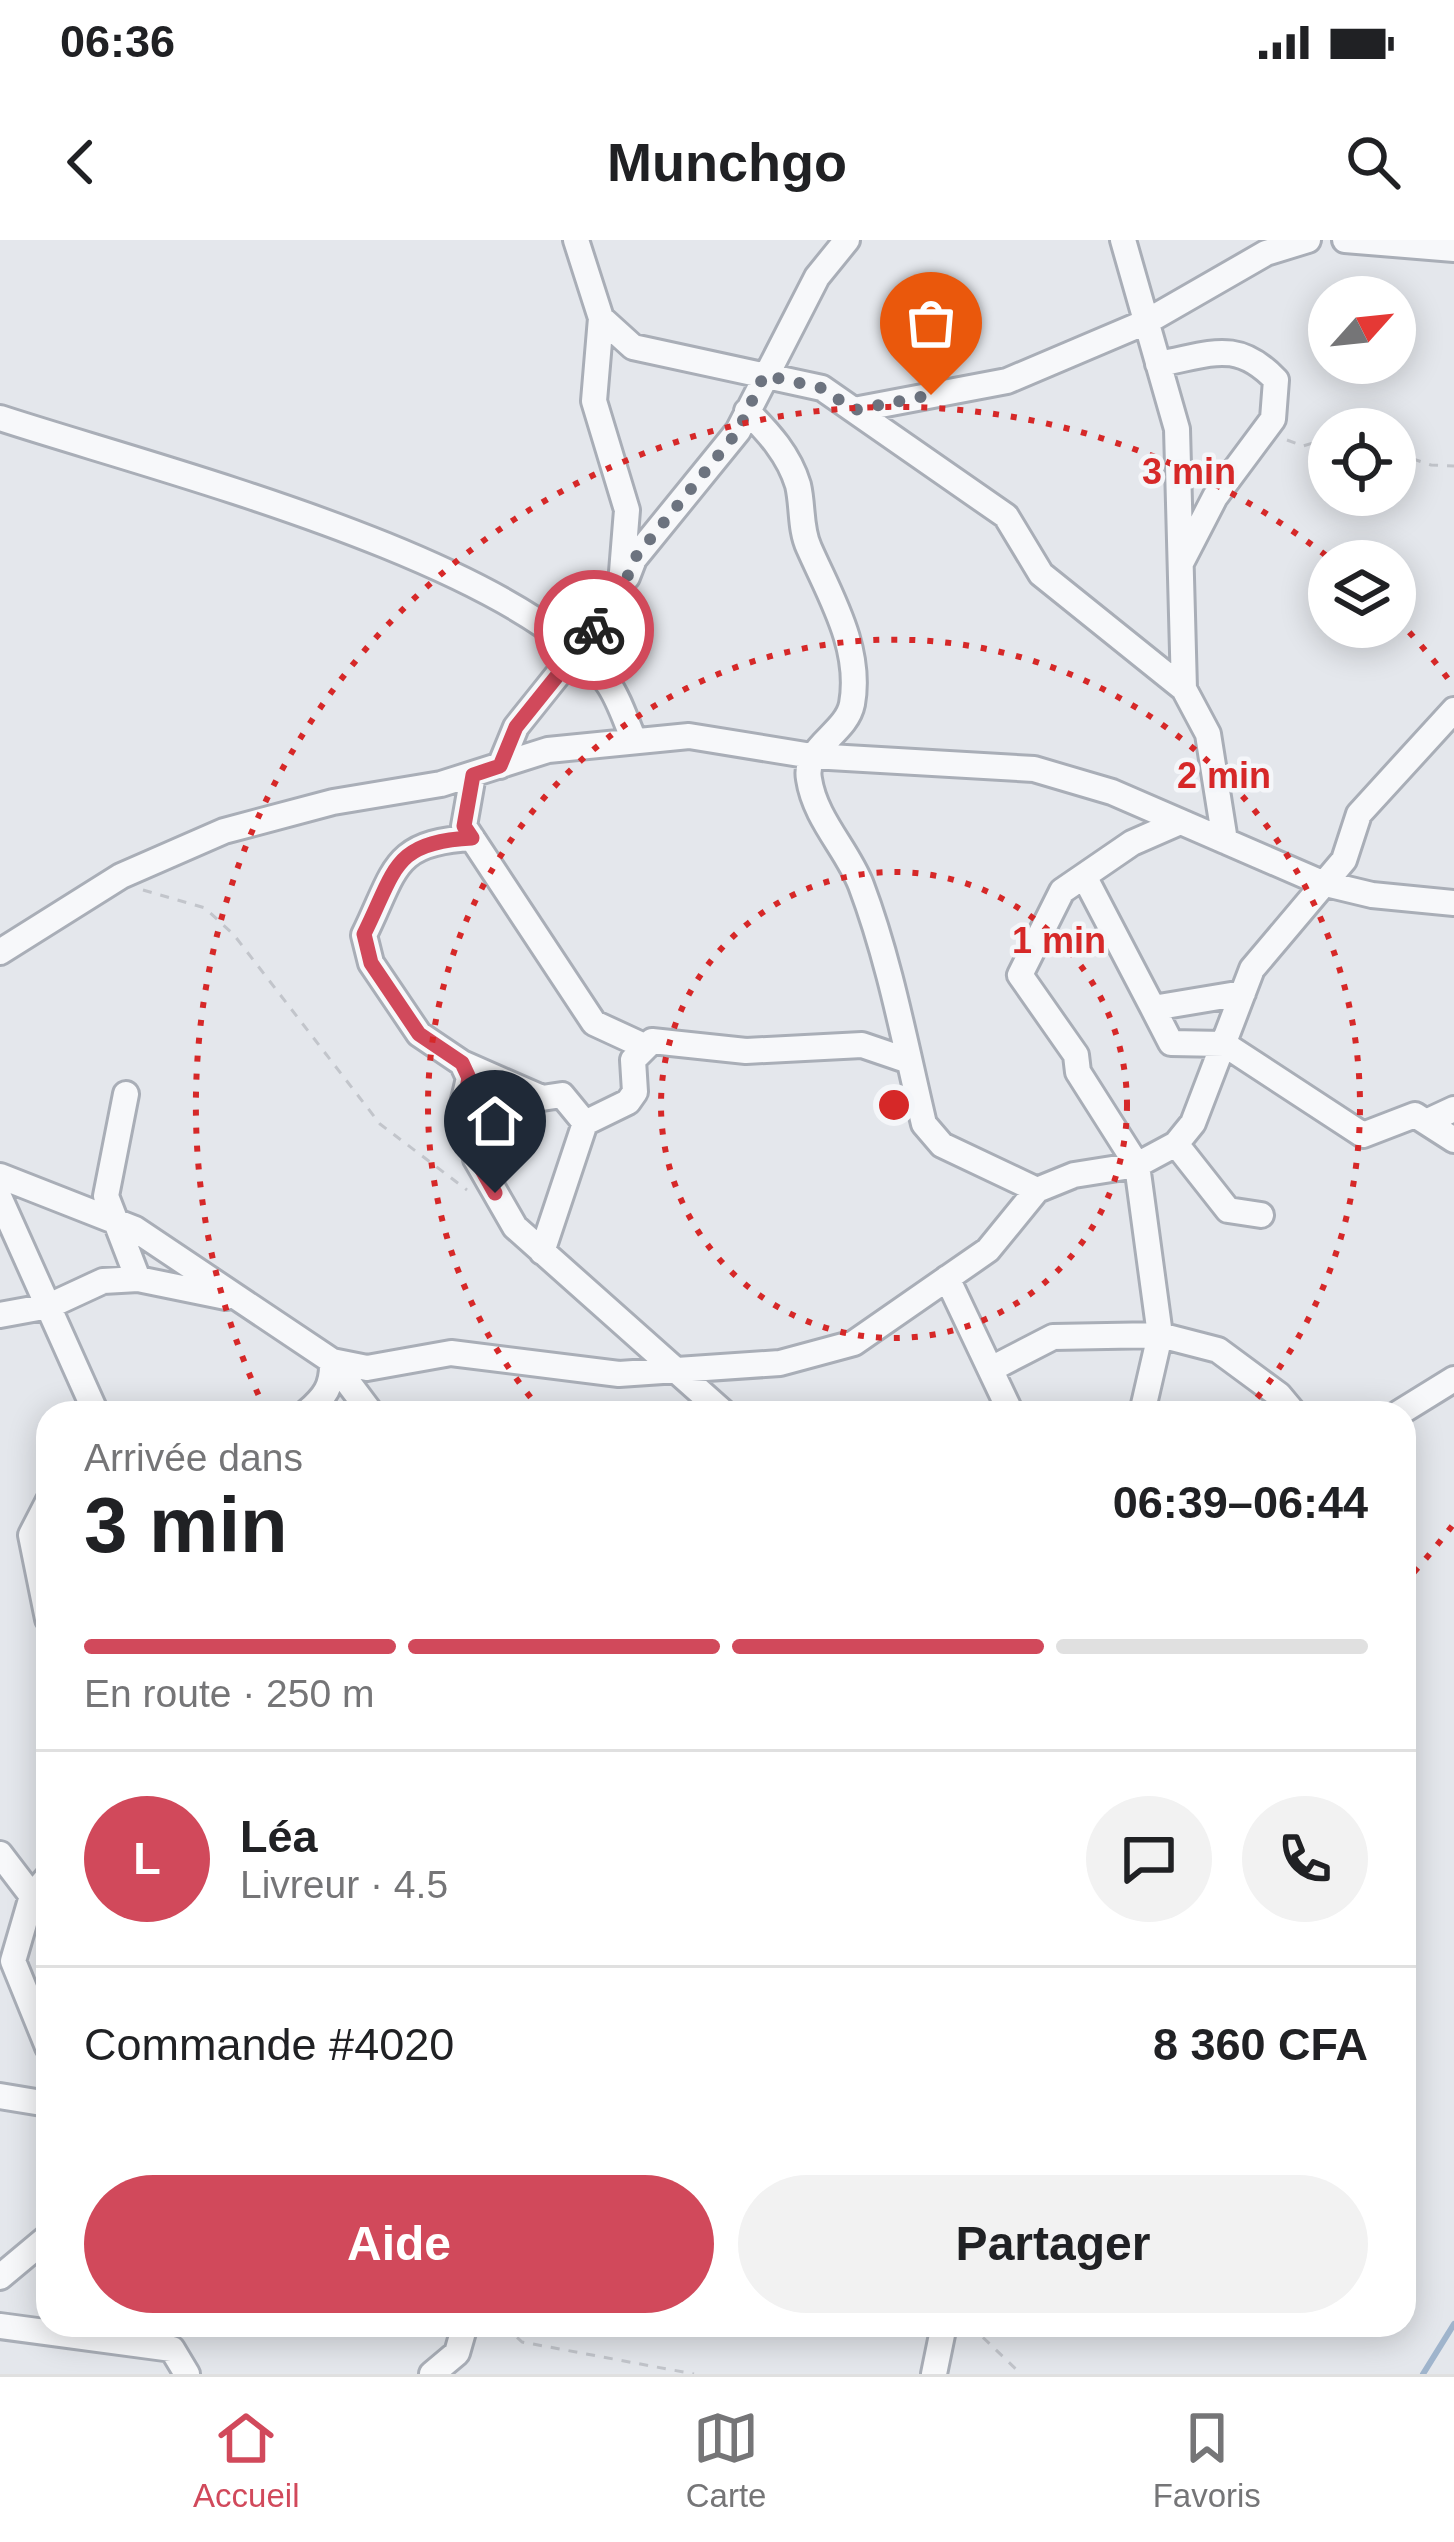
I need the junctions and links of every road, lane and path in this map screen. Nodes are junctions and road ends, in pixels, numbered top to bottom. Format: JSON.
{"nodes":[{"id":1,"x":576,"y":240,"type":"edge"},
{"id":2,"x":847,"y":240,"type":"edge"},
{"id":3,"x":1123,"y":240,"type":"edge"},
{"id":4,"x":1308,"y":240,"type":"edge"},
{"id":5,"x":1345,"y":240,"type":"edge"},
{"id":6,"x":1454,"y":249,"type":"edge"},
{"id":7,"x":601,"y":318,"type":"junction"},
{"id":8,"x":1146,"y":322,"type":"junction"},
{"id":9,"x":1158,"y":364,"type":"junction"},
{"id":10,"x":764,"y":375,"type":"junction"},
{"id":11,"x":854,"y":410,"type":"junction"},
{"id":12,"x":747,"y":411,"type":"junction"},
{"id":13,"x":0,"y":418,"type":"edge"},
{"id":14,"x":1273,"y":418,"type":"junction"},
{"id":15,"x":1308,"y":445,"type":"edge"},
{"id":16,"x":1416,"y":460,"type":"edge"},
{"id":17,"x":1454,"y":466,"type":"edge"},
{"id":18,"x":1180,"y":563,"type":"junction"},
{"id":19,"x":620,"y":597,"type":"junction"},
{"id":20,"x":576,"y":652,"type":"junction"},
{"id":21,"x":1184,"y":689,"type":"junction"},
{"id":22,"x":1454,"y":710,"type":"edge"},
{"id":23,"x":634,"y":740,"type":"junction"},
{"id":24,"x":812,"y":756,"type":"junction"},
{"id":25,"x":500,"y":766,"type":"junction"},
{"id":26,"x":473,"y":775,"type":"junction"},
{"id":27,"x":1180,"y":822,"type":"junction"},
{"id":28,"x":472,"y":838,"type":"junction"},
{"id":29,"x":1225,"y":841,"type":"junction"},
{"id":30,"x":121,"y":876,"type":"junction"},
{"id":31,"x":1084,"y":876,"type":"junction"},
{"id":32,"x":1322,"y":883,"type":"junction"},
{"id":33,"x":1454,"y":903,"type":"edge"},
{"id":34,"x":0,"y":952,"type":"edge"},
{"id":35,"x":1243,"y":993,"type":"junction"},
{"id":36,"x":1153,"y":1008,"type":"junction"},
{"id":37,"x":1223,"y":1044,"type":"junction"},
{"id":38,"x":646,"y":1047,"type":"junction"},
{"id":39,"x":909,"y":1061,"type":"junction"},
{"id":40,"x":462,"y":1063,"type":"junction"},
{"id":41,"x":126,"y":1094,"type":"dead end"},
{"id":42,"x":1454,"y":1109,"type":"edge"},
{"id":43,"x":1426,"y":1122,"type":"junction"},
{"id":44,"x":585,"y":1123,"type":"junction"},
{"id":45,"x":1454,"y":1139,"type":"edge"},
{"id":46,"x":1176,"y":1144,"type":"junction"},
{"id":47,"x":1137,"y":1166,"type":"junction"},
{"id":48,"x":0,"y":1176,"type":"edge"},
{"id":49,"x":1036,"y":1190,"type":"junction"},
{"id":50,"x":0,"y":1199,"type":"edge"},
{"id":51,"x":481,"y":1201,"type":"dead end"},
{"id":52,"x":1262,"y":1215,"type":"dead end"},
{"id":53,"x":113,"y":1220,"type":"junction"},
{"id":54,"x":542,"y":1252,"type":"junction"},
{"id":55,"x":947,"y":1278,"type":"junction"},
{"id":56,"x":138,"y":1279,"type":"junction"},
{"id":57,"x":240,"y":1300,"type":"junction"},
{"id":58,"x":49,"y":1306,"type":"junction"},
{"id":59,"x":0,"y":1316,"type":"edge"},
{"id":60,"x":1160,"y":1335,"type":"junction"},
{"id":61,"x":332,"y":1361,"type":"junction"},
{"id":62,"x":993,"y":1368,"type":"junction"},
{"id":63,"x":670,"y":1370,"type":"junction"},
{"id":64,"x":1454,"y":1379,"type":"edge"},
{"id":65,"x":82,"y":1382,"type":"junction"},
{"id":66,"x":77,"y":1401,"type":"edge"},
{"id":67,"x":91,"y":1401,"type":"edge"},
{"id":68,"x":321,"y":1401,"type":"edge"},
{"id":69,"x":362,"y":1401,"type":"edge"},
{"id":70,"x":709,"y":1401,"type":"edge"},
{"id":71,"x":1006,"y":1401,"type":"edge"},
{"id":72,"x":1145,"y":1401,"type":"edge"},
{"id":73,"x":1285,"y":1401,"type":"edge"},
{"id":74,"x":1416,"y":1402,"type":"edge"},
{"id":75,"x":36,"y":1528,"type":"edge"},
{"id":76,"x":36,"y":1560,"type":"edge"},
{"id":77,"x":0,"y":1854,"type":"edge"},
{"id":78,"x":36,"y":1884,"type":"edge"},
{"id":79,"x":36,"y":1898,"type":"edge"},
{"id":80,"x":36,"y":2018,"type":"edge"},
{"id":81,"x":0,"y":2096,"type":"edge"},
{"id":82,"x":36,"y":2102,"type":"edge"},
{"id":83,"x":36,"y":2247,"type":"edge"},
{"id":84,"x":0,"y":2277,"type":"edge"},
{"id":85,"x":0,"y":2326,"type":"edge"},
{"id":86,"x":36,"y":2331,"type":"edge"},
{"id":87,"x":82,"y":2337,"type":"edge"},
{"id":88,"x":462,"y":2337,"type":"edge"},
{"id":89,"x":517,"y":2337,"type":"edge"},
{"id":90,"x":942,"y":2337,"type":"edge"},
{"id":91,"x":982,"y":2337,"type":"edge"},
{"id":92,"x":187,"y":2374,"type":"edge"},
{"id":93,"x":432,"y":2374,"type":"edge"},
{"id":94,"x":694,"y":2374,"type":"edge"},
{"id":95,"x":934,"y":2374,"type":"edge"},
{"id":96,"x":1021,"y":2374,"type":"edge"}],
"edges":[{"from":1,"to":7,"type":"street"},
{"from":2,"to":10,"type":"street"},
{"from":3,"to":8,"type":"street"},
{"from":4,"to":8,"type":"street"},
{"from":5,"to":6,"type":"street"},
{"from":7,"to":10,"type":"street"},
{"from":7,"to":19,"type":"street"},
{"from":8,"to":9,"type":"street"},
{"from":8,"to":11,"type":"street"},
{"from":9,"to":14,"type":"street"},
{"from":9,"to":18,"type":"street"},
{"from":10,"to":11,"type":"street"},
{"from":10,"to":12,"type":"street"},
{"from":11,"to":21,"type":"street"},
{"from":12,"to":19,"type":"street"},
{"from":12,"to":24,"type":"street"},
{"from":13,"to":20,"type":"street"},
{"from":14,"to":15,"type":"path"},
{"from":14,"to":18,"type":"street"},
{"from":16,"to":17,"type":"path"},
{"from":18,"to":21,"type":"street"},
{"from":19,"to":20,"type":"street"},
{"from":20,"to":23,"type":"street"},
{"from":20,"to":25,"type":"street"},
{"from":21,"to":29,"type":"street"},
{"from":22,"to":32,"type":"street"},
{"from":23,"to":24,"type":"street"},
{"from":23,"to":25,"type":"street"},
{"from":24,"to":27,"type":"street"},
{"from":24,"to":39,"type":"street"},
{"from":25,"to":26,"type":"street"},
{"from":26,"to":28,"type":"street"},
{"from":26,"to":30,"type":"street"},
{"from":27,"to":29,"type":"street"},
{"from":27,"to":31,"type":"street"},
{"from":28,"to":38,"type":"street"},
{"from":28,"to":40,"type":"street"},
{"from":29,"to":32,"type":"street"},
{"from":30,"to":34,"type":"street"},
{"from":30,"to":51,"type":"path"},
{"from":31,"to":36,"type":"street"},
{"from":31,"to":47,"type":"street"},
{"from":32,"to":33,"type":"street"},
{"from":32,"to":35,"type":"street"},
{"from":35,"to":36,"type":"street"},
{"from":35,"to":37,"type":"street"},
{"from":36,"to":37,"type":"street"},
{"from":37,"to":43,"type":"street"},
{"from":37,"to":46,"type":"street"},
{"from":38,"to":39,"type":"street"},
{"from":38,"to":44,"type":"street"},
{"from":39,"to":49,"type":"street"},
{"from":40,"to":44,"type":"street"},
{"from":40,"to":54,"type":"street"},
{"from":41,"to":53,"type":"street"},
{"from":42,"to":43,"type":"street"},
{"from":43,"to":45,"type":"street"},
{"from":44,"to":54,"type":"street"},
{"from":46,"to":47,"type":"street"},
{"from":46,"to":52,"type":"street"},
{"from":47,"to":49,"type":"street"},
{"from":47,"to":60,"type":"street"},
{"from":48,"to":53,"type":"street"},
{"from":49,"to":55,"type":"street"},
{"from":50,"to":58,"type":"street"},
{"from":53,"to":56,"type":"street"},
{"from":53,"to":57,"type":"street"},
{"from":54,"to":63,"type":"street"},
{"from":55,"to":62,"type":"street"},
{"from":55,"to":63,"type":"street"},
{"from":56,"to":57,"type":"street"},
{"from":56,"to":58,"type":"street"},
{"from":57,"to":61,"type":"street"},
{"from":58,"to":59,"type":"street"},
{"from":58,"to":65,"type":"street"},
{"from":60,"to":62,"type":"street"},
{"from":60,"to":72,"type":"street"},
{"from":60,"to":73,"type":"street"},
{"from":61,"to":63,"type":"street"},
{"from":61,"to":68,"type":"street"},
{"from":61,"to":69,"type":"street"},
{"from":62,"to":71,"type":"street"},
{"from":63,"to":70,"type":"street"},
{"from":64,"to":74,"type":"street"},
{"from":65,"to":66,"type":"street"},
{"from":65,"to":67,"type":"street"},
{"from":75,"to":76,"type":"street"},
{"from":77,"to":78,"type":"street"},
{"from":79,"to":80,"type":"street"},
{"from":81,"to":82,"type":"street"},
{"from":83,"to":84,"type":"street"},
{"from":85,"to":86,"type":"street"},
{"from":87,"to":92,"type":"street"},
{"from":88,"to":93,"type":"street"},
{"from":89,"to":94,"type":"path"},
{"from":90,"to":95,"type":"street"},
{"from":91,"to":96,"type":"path"}]}
